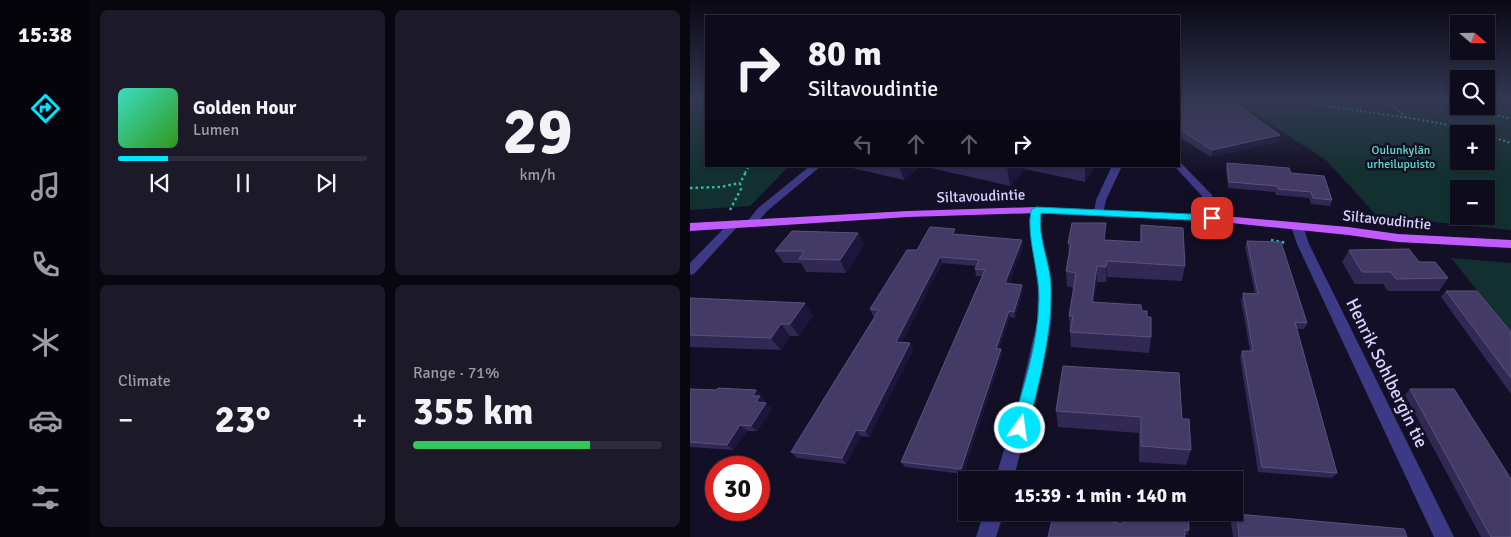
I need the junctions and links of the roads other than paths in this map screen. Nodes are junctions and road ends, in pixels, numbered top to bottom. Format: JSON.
{"nodes":[{"id":1,"x":815,"y":167,"type":"edge"},
{"id":2,"x":1117,"y":167,"type":"edge"},
{"id":3,"x":1180,"y":167,"type":"edge"},
{"id":4,"x":1036,"y":210,"type":"junction"},
{"id":5,"x":1099,"y":212,"type":"junction"},
{"id":6,"x":1212,"y":218,"type":"junction"},
{"id":7,"x":752,"y":223,"type":"junction"},
{"id":8,"x":734,"y":224,"type":"junction"},
{"id":9,"x":1297,"y":226,"type":"junction"},
{"id":10,"x":690,"y":227,"type":"edge"},
{"id":11,"x":1511,"y":244,"type":"edge"},
{"id":12,"x":690,"y":271,"type":"edge"},
{"id":13,"x":1007,"y":471,"type":"edge"},
{"id":14,"x":991,"y":521,"type":"edge"},
{"id":15,"x":986,"y":537,"type":"edge"},
{"id":16,"x":1444,"y":537,"type":"edge"}],
"edges":[{"from":1,"to":7,"type":"street"},
{"from":2,"to":5,"type":"street"},
{"from":3,"to":6,"type":"street"},
{"from":4,"to":5,"type":"main road","name":"Siltavoudintie"},
{"from":4,"to":7,"type":"main road","name":"Siltavoudintie"},
{"from":4,"to":13,"type":"street"},
{"from":5,"to":6,"type":"main road","name":"Siltavoudintie"},
{"from":6,"to":9,"type":"main road","name":"Siltavoudintie"},
{"from":7,"to":8,"type":"main road","name":"Siltavoudintie"},
{"from":8,"to":10,"type":"main road","name":"Siltavoudintie"},
{"from":8,"to":12,"type":"street"},
{"from":9,"to":11,"type":"main road","name":"Siltavoudintie"},
{"from":9,"to":16,"type":"street","name":"Henrik Sohlbergin tie"},
{"from":14,"to":15,"type":"street"}]}
